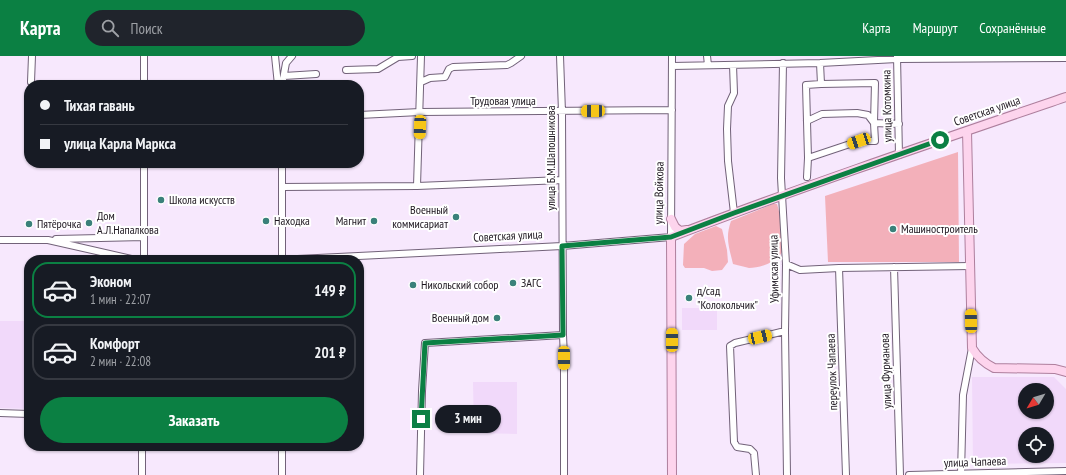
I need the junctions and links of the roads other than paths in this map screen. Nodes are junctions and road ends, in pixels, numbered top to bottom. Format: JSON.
{"nodes":[{"id":1,"x":32,"y":56,"type":"edge"},
{"id":2,"x":144,"y":56,"type":"edge"},
{"id":3,"x":275,"y":56,"type":"edge"},
{"id":4,"x":292,"y":56,"type":"edge"},
{"id":5,"x":412,"y":56,"type":"edge"},
{"id":6,"x":421,"y":56,"type":"edge"},
{"id":7,"x":521,"y":56,"type":"edge"},
{"id":8,"x":560,"y":56,"type":"edge"},
{"id":9,"x":672,"y":56,"type":"edge"},
{"id":10,"x":707,"y":56,"type":"edge"},
{"id":11,"x":897,"y":57,"type":"edge"},
{"id":12,"x":952,"y":57,"type":"edge"},
{"id":13,"x":850,"y":58,"type":"edge"},
{"id":14,"x":1066,"y":58,"type":"edge"},
{"id":15,"x":783,"y":63,"type":"junction"},
{"id":16,"x":820,"y":63,"type":"junction"},
{"id":17,"x":708,"y":65,"type":"junction"},
{"id":18,"x":733,"y":65,"type":"junction"},
{"id":19,"x":672,"y":66,"type":"junction"},
{"id":20,"x":346,"y":70,"type":"dead end"},
{"id":21,"x":316,"y":74,"type":"dead end"},
{"id":22,"x":284,"y":76,"type":"junction"},
{"id":23,"x":31,"y":80,"type":"edge"},
{"id":24,"x":144,"y":80,"type":"edge"},
{"id":25,"x":277,"y":80,"type":"edge"},
{"id":26,"x":283,"y":80,"type":"edge"},
{"id":27,"x":421,"y":82,"type":"junction"},
{"id":28,"x":821,"y":84,"type":"junction"},
{"id":29,"x":1066,"y":97,"type":"edge"},
{"id":30,"x":672,"y":110,"type":"junction"},
{"id":31,"x":420,"y":112,"type":"junction"},
{"id":32,"x":562,"y":112,"type":"junction"},
{"id":33,"x":364,"y":115,"type":"edge"},
{"id":34,"x":807,"y":121,"type":"junction"},
{"id":35,"x":874,"y":122,"type":"junction"},
{"id":36,"x":899,"y":124,"type":"junction"},
{"id":37,"x":967,"y":130,"type":"junction"},
{"id":38,"x":899,"y":154,"type":"junction"},
{"id":39,"x":808,"y":158,"type":"junction"},
{"id":40,"x":144,"y":168,"type":"edge"},
{"id":41,"x":282,"y":168,"type":"edge"},
{"id":42,"x":807,"y":177,"type":"dead end"},
{"id":43,"x":562,"y":180,"type":"junction"},
{"id":44,"x":282,"y":186,"type":"junction"},
{"id":45,"x":417,"y":186,"type":"junction"},
{"id":46,"x":781,"y":197,"type":"junction"},
{"id":47,"x":734,"y":213,"type":"junction"},
{"id":48,"x":671,"y":219,"type":"junction"},
{"id":49,"x":690,"y":230,"type":"junction"},
{"id":50,"x":144,"y":237,"type":"junction"},
{"id":51,"x":671,"y":237,"type":"junction"},
{"id":52,"x":0,"y":240,"type":"edge"},
{"id":53,"x":48,"y":240,"type":"junction"},
{"id":54,"x":562,"y":246,"type":"junction"},
{"id":55,"x":114,"y":255,"type":"edge"},
{"id":56,"x":144,"y":255,"type":"edge"},
{"id":57,"x":282,"y":255,"type":"edge"},
{"id":58,"x":364,"y":256,"type":"edge"},
{"id":59,"x":671,"y":256,"type":"junction"},
{"id":60,"x":786,"y":264,"type":"junction"},
{"id":61,"x":971,"y":266,"type":"junction"},
{"id":62,"x":894,"y":267,"type":"junction"},
{"id":63,"x":839,"y":268,"type":"junction"},
{"id":64,"x":785,"y":331,"type":"junction"},
{"id":65,"x":563,"y":335,"type":"junction"},
{"id":66,"x":972,"y":348,"type":"junction"},
{"id":67,"x":1066,"y":372,"type":"edge"},
{"id":68,"x":0,"y":413,"type":"edge"},
{"id":69,"x":24,"y":414,"type":"edge"},
{"id":70,"x":142,"y":451,"type":"edge"},
{"id":71,"x":282,"y":451,"type":"edge"},
{"id":72,"x":1066,"y":471,"type":"edge"},
{"id":73,"x":961,"y":473,"type":"junction"},
{"id":74,"x":142,"y":475,"type":"edge"},
{"id":75,"x":282,"y":475,"type":"edge"},
{"id":76,"x":420,"y":475,"type":"edge"},
{"id":77,"x":564,"y":475,"type":"edge"},
{"id":78,"x":672,"y":475,"type":"edge"},
{"id":79,"x":756,"y":475,"type":"edge"},
{"id":80,"x":787,"y":475,"type":"edge"},
{"id":81,"x":846,"y":475,"type":"edge"},
{"id":82,"x":900,"y":475,"type":"edge"},
{"id":83,"x":909,"y":475,"type":"edge"}],
"edges":[{"from":1,"to":23,"type":"street"},
{"from":2,"to":24,"type":"street"},
{"from":3,"to":25,"type":"street"},
{"from":4,"to":22,"type":"street"},
{"from":5,"to":20,"type":"street"},
{"from":6,"to":27,"type":"street"},
{"from":7,"to":27,"type":"street"},
{"from":8,"to":32,"type":"street","name":"улица Б.М.Шапошникова"},
{"from":9,"to":19,"type":"street","name":"улица Войкова"},
{"from":10,"to":17,"type":"street"},
{"from":11,"to":12,"type":"street"},
{"from":11,"to":13,"type":"street"},
{"from":11,"to":36,"type":"street","name":"улица Котомкина"},
{"from":12,"to":14,"type":"street"},
{"from":13,"to":16,"type":"street"},
{"from":15,"to":16,"type":"street"},
{"from":15,"to":18,"type":"street"},
{"from":15,"to":46,"type":"street","name":"Уфимская улица"},
{"from":16,"to":28,"type":"street"},
{"from":17,"to":18,"type":"street"},
{"from":17,"to":19,"type":"street"},
{"from":18,"to":47,"type":"street"},
{"from":19,"to":30,"type":"street","name":"улица Войкова"},
{"from":21,"to":22,"type":"street"},
{"from":22,"to":26,"type":"street"},
{"from":27,"to":31,"type":"street"},
{"from":28,"to":34,"type":"street"},
{"from":28,"to":35,"type":"street"},
{"from":29,"to":37,"type":"main road","name":"Советская улица"},
{"from":30,"to":32,"type":"street","name":"Трудовая улица"},
{"from":30,"to":48,"type":"street","name":"улица Войкова"},
{"from":31,"to":32,"type":"street","name":"Трудовая улица"},
{"from":31,"to":33,"type":"street","name":"Трудовая улица"},
{"from":31,"to":45,"type":"street"},
{"from":32,"to":43,"type":"street","name":"улица Б.М.Шапошникова"},
{"from":34,"to":35,"type":"street"},
{"from":34,"to":39,"type":"street"},
{"from":35,"to":36,"type":"street"},
{"from":35,"to":39,"type":"street"},
{"from":36,"to":38,"type":"street","name":"улица Котомкина"},
{"from":37,"to":38,"type":"main road","name":"Советская улица"},
{"from":37,"to":61,"type":"main road"},
{"from":38,"to":46,"type":"main road","name":"Советская улица"},
{"from":39,"to":42,"type":"street"},
{"from":40,"to":50,"type":"street"},
{"from":41,"to":44,"type":"street"},
{"from":43,"to":45,"type":"street"},
{"from":43,"to":54,"type":"street","name":"улица Б.М.Шапошникова"},
{"from":44,"to":45,"type":"street"},
{"from":44,"to":57,"type":"street"},
{"from":46,"to":47,"type":"main road","name":"Советская улица"},
{"from":46,"to":60,"type":"street","name":"Уфимская улица"},
{"from":47,"to":49,"type":"main road","name":"Советская улица"},
{"from":48,"to":49,"type":"main road"},
{"from":48,"to":51,"type":"street","name":"улица Войкова"},
{"from":49,"to":51,"type":"main road","name":"Советская улица"},
{"from":49,"to":59,"type":"main road"},
{"from":50,"to":53,"type":"street"},
{"from":50,"to":56,"type":"street"},
{"from":51,"to":54,"type":"street","name":"Советская улица"},
{"from":51,"to":59,"type":"main road","name":"улица Войкова"},
{"from":52,"to":53,"type":"street"},
{"from":53,"to":55,"type":"street"},
{"from":54,"to":58,"type":"street","name":"Советская улица"},
{"from":54,"to":65,"type":"street","name":"улица Б.М.Шапошникова"},
{"from":59,"to":78,"type":"main road","name":"улица Войкова"},
{"from":60,"to":63,"type":"street"},
{"from":60,"to":64,"type":"street","name":"Уфимская улица"},
{"from":61,"to":62,"type":"street"},
{"from":61,"to":66,"type":"main road"},
{"from":62,"to":63,"type":"street"},
{"from":62,"to":82,"type":"street","name":"улица Фурманова"},
{"from":63,"to":81,"type":"street","name":"переулок Чапаева"},
{"from":64,"to":79,"type":"street"},
{"from":64,"to":80,"type":"street","name":"Уфимская улица"},
{"from":65,"to":76,"type":"street"},
{"from":65,"to":77,"type":"street","name":"улица Б.М.Шапошникова"},
{"from":66,"to":67,"type":"main road"},
{"from":66,"to":73,"type":"street"},
{"from":68,"to":69,"type":"street"},
{"from":70,"to":74,"type":"street"},
{"from":71,"to":75,"type":"street"},
{"from":72,"to":73,"type":"street","name":"улица Чапаева"},
{"from":73,"to":83,"type":"street","name":"улица Чапаева"}]}
